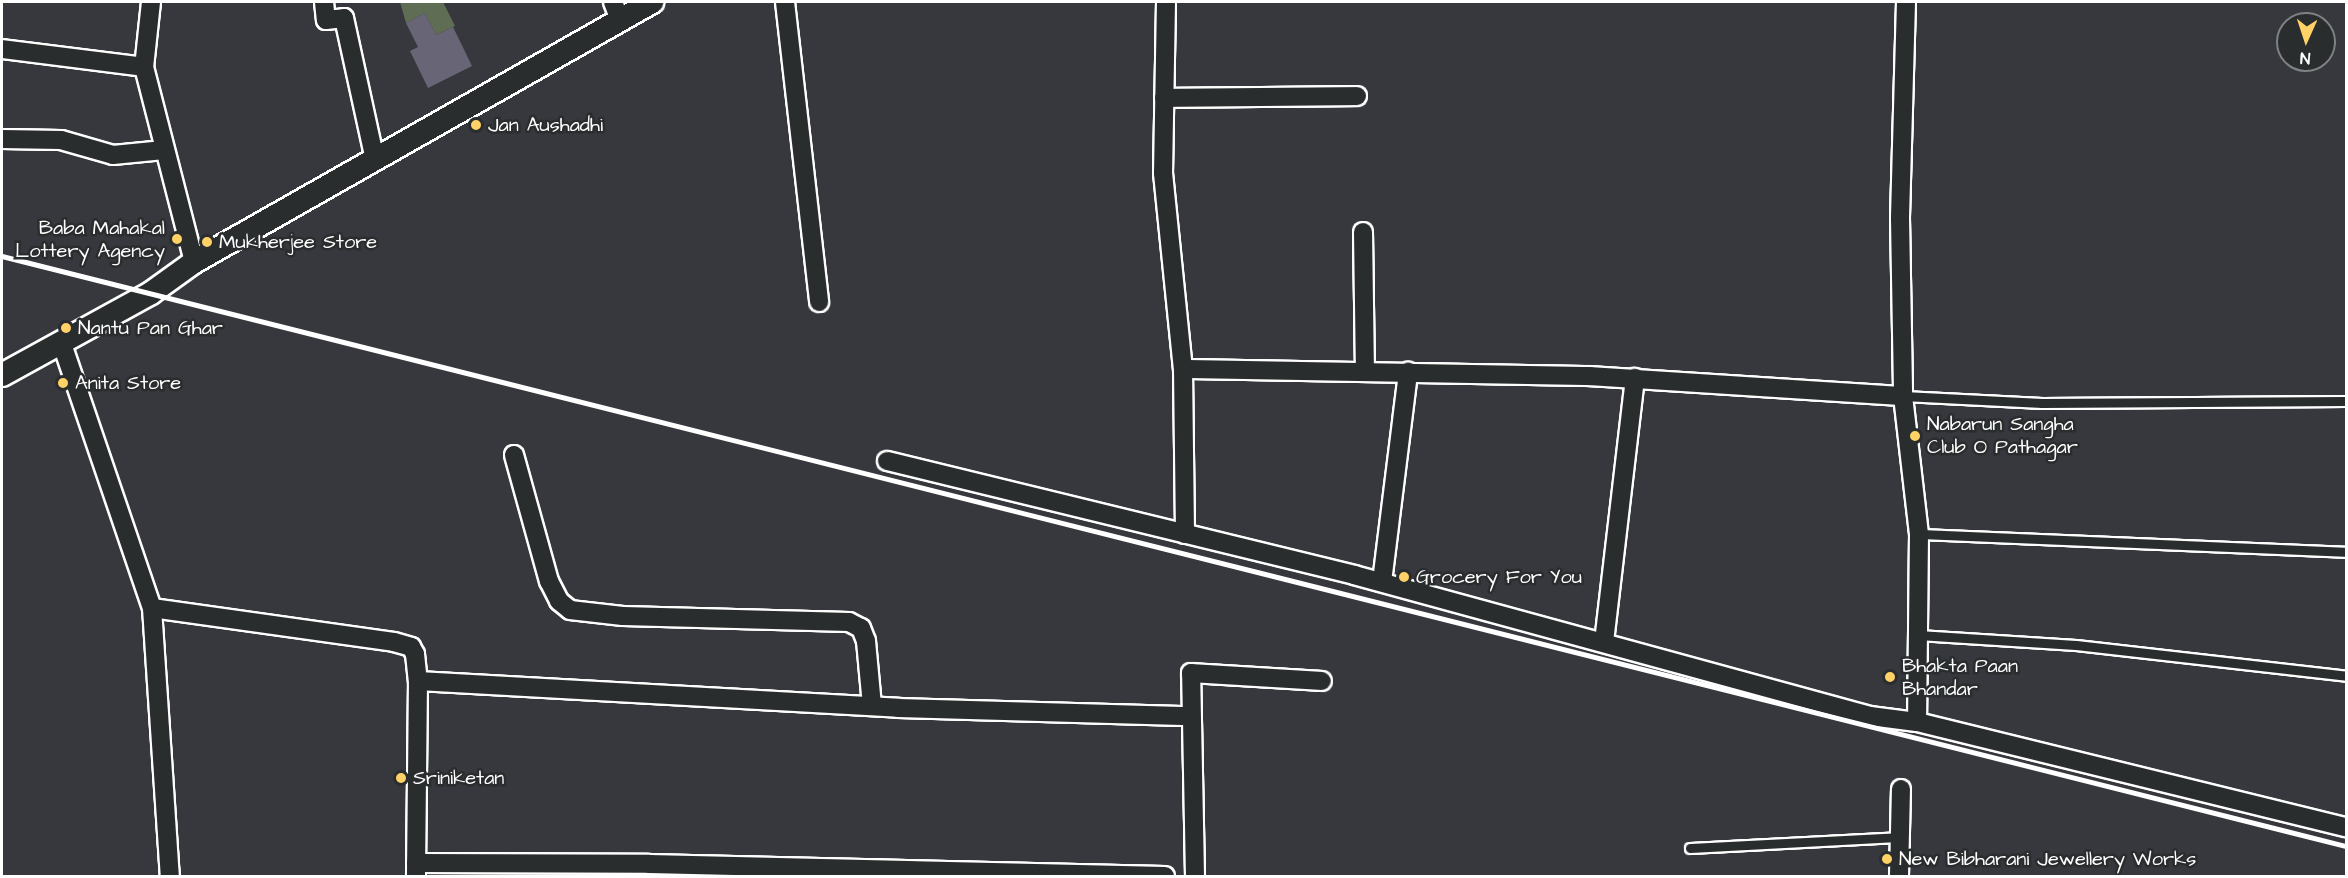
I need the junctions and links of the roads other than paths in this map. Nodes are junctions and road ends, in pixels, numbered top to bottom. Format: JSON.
{"nodes":[{"id":1,"x":151,"y":2,"type":"edge"},
{"id":2,"x":324,"y":2,"type":"edge"},
{"id":3,"x":652,"y":2,"type":"edge"},
{"id":4,"x":785,"y":2,"type":"edge"},
{"id":5,"x":1166,"y":2,"type":"edge"},
{"id":6,"x":1906,"y":2,"type":"edge"},
{"id":7,"x":616,"y":10,"type":"edge"},
{"id":8,"x":2,"y":49,"type":"edge"},
{"id":9,"x":144,"y":67,"type":"junction"},
{"id":10,"x":1357,"y":96,"type":"dead end"},
{"id":11,"x":1164,"y":98,"type":"junction"},
{"id":12,"x":2,"y":139,"type":"edge"},
{"id":13,"x":165,"y":150,"type":"junction"},
{"id":14,"x":375,"y":160,"type":"junction"},
{"id":15,"x":1363,"y":232,"type":"dead end"},
{"id":16,"x":194,"y":262,"type":"junction"},
{"id":17,"x":819,"y":302,"type":"dead end"},
{"id":18,"x":61,"y":341,"type":"junction"},
{"id":19,"x":1183,"y":369,"type":"junction"},
{"id":20,"x":1365,"y":371,"type":"junction"},
{"id":21,"x":1408,"y":372,"type":"junction"},
{"id":22,"x":2,"y":375,"type":"edge"},
{"id":23,"x":1635,"y":378,"type":"junction"},
{"id":24,"x":1903,"y":396,"type":"junction"},
{"id":25,"x":2346,"y":401,"type":"edge"},
{"id":26,"x":514,"y":455,"type":"dead end"},
{"id":27,"x":887,"y":461,"type":"dead end"},
{"id":28,"x":1185,"y":534,"type":"junction"},
{"id":29,"x":1919,"y":534,"type":"junction"},
{"id":30,"x":2346,"y":552,"type":"edge"},
{"id":31,"x":1382,"y":582,"type":"junction"},
{"id":32,"x":152,"y":608,"type":"junction"},
{"id":33,"x":1918,"y":635,"type":"junction"},
{"id":34,"x":1604,"y":642,"type":"junction"},
{"id":35,"x":2346,"y":676,"type":"edge"},
{"id":36,"x":418,"y":681,"type":"junction"},
{"id":37,"x":1322,"y":681,"type":"dead end"},
{"id":38,"x":872,"y":706,"type":"junction"},
{"id":39,"x":1191,"y":716,"type":"junction"},
{"id":40,"x":1917,"y":722,"type":"junction"},
{"id":41,"x":1901,"y":789,"type":"dead end"},
{"id":42,"x":2346,"y":827,"type":"edge"},
{"id":43,"x":1898,"y":837,"type":"junction"},
{"id":44,"x":1690,"y":848,"type":"dead end"},
{"id":45,"x":416,"y":870,"type":"edge"},
{"id":46,"x":650,"y":870,"type":"edge"},
{"id":47,"x":170,"y":876,"type":"edge"},
{"id":48,"x":1165,"y":876,"type":"edge"},
{"id":49,"x":1195,"y":876,"type":"edge"},
{"id":50,"x":1899,"y":876,"type":"edge"}],
"edges":[{"from":1,"to":9,"type":"street"},
{"from":2,"to":14,"type":"street"},
{"from":3,"to":7,"type":"street"},
{"from":4,"to":17,"type":"street"},
{"from":5,"to":11,"type":"street"},
{"from":6,"to":24,"type":"street"},
{"from":7,"to":14,"type":"street"},
{"from":8,"to":9,"type":"street"},
{"from":9,"to":13,"type":"street"},
{"from":10,"to":11,"type":"street"},
{"from":11,"to":19,"type":"street"},
{"from":12,"to":13,"type":"street"},
{"from":13,"to":16,"type":"street"},
{"from":14,"to":16,"type":"street"},
{"from":15,"to":20,"type":"street"},
{"from":16,"to":18,"type":"street"},
{"from":18,"to":22,"type":"street"},
{"from":18,"to":32,"type":"street"},
{"from":19,"to":20,"type":"street"},
{"from":19,"to":28,"type":"street"},
{"from":20,"to":21,"type":"street"},
{"from":21,"to":23,"type":"street"},
{"from":21,"to":31,"type":"street"},
{"from":23,"to":24,"type":"street"},
{"from":23,"to":34,"type":"street"},
{"from":24,"to":25,"type":"lane"},
{"from":24,"to":29,"type":"street"},
{"from":26,"to":38,"type":"street"},
{"from":27,"to":28,"type":"street"},
{"from":28,"to":31,"type":"street"},
{"from":29,"to":30,"type":"lane"},
{"from":29,"to":33,"type":"street"},
{"from":31,"to":34,"type":"street"},
{"from":32,"to":36,"type":"street"},
{"from":32,"to":47,"type":"street"},
{"from":33,"to":35,"type":"lane"},
{"from":33,"to":40,"type":"street"},
{"from":34,"to":40,"type":"street"},
{"from":36,"to":38,"type":"street"},
{"from":36,"to":45,"type":"street"},
{"from":37,"to":39,"type":"street"},
{"from":38,"to":39,"type":"street"},
{"from":39,"to":49,"type":"street"},
{"from":40,"to":42,"type":"street"},
{"from":41,"to":43,"type":"street"},
{"from":43,"to":44,"type":"lane"},
{"from":43,"to":50,"type":"street"},
{"from":45,"to":46,"type":"street"},
{"from":46,"to":48,"type":"street"}]}
